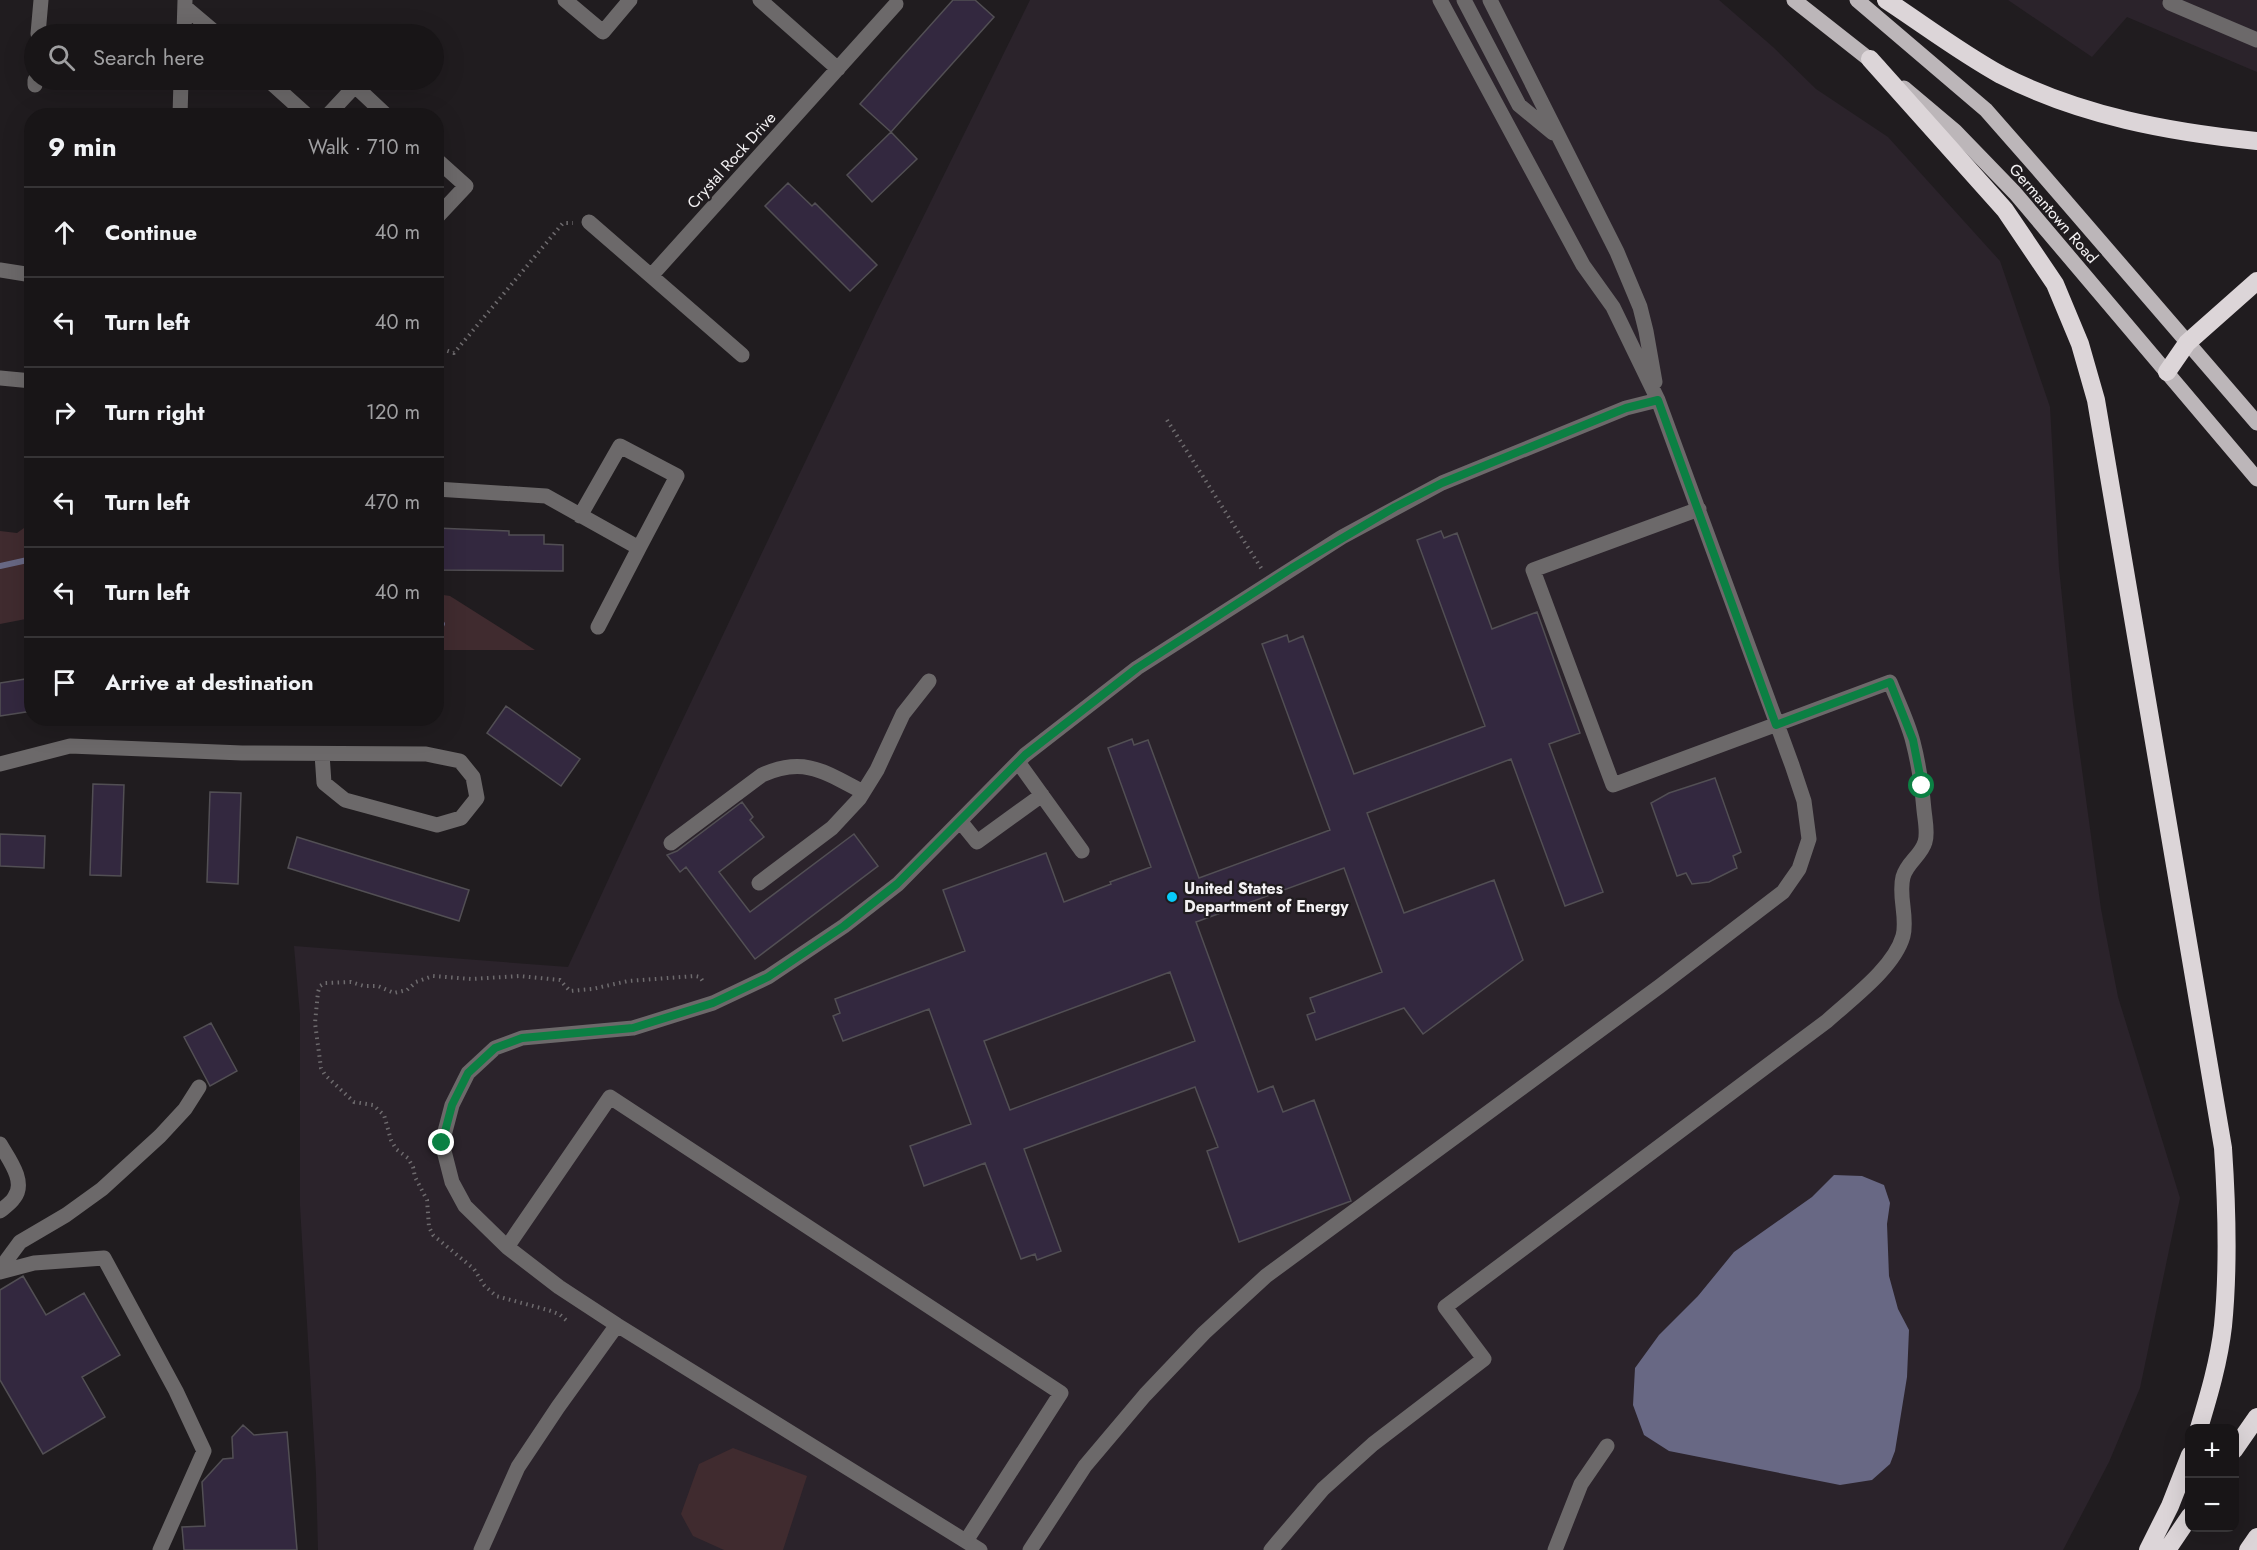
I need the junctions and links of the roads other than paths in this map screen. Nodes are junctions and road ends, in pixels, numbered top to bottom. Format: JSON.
{"nodes":[{"id":1,"x":41,"y":0,"type":"edge"},
{"id":2,"x":565,"y":0,"type":"edge"},
{"id":3,"x":630,"y":0,"type":"edge"},
{"id":4,"x":760,"y":0,"type":"edge"},
{"id":5,"x":1440,"y":0,"type":"edge"},
{"id":6,"x":1464,"y":0,"type":"edge"},
{"id":7,"x":1490,"y":0,"type":"edge"},
{"id":8,"x":1794,"y":0,"type":"edge"},
{"id":9,"x":1857,"y":0,"type":"edge"},
{"id":10,"x":1886,"y":0,"type":"edge"},
{"id":11,"x":2171,"y":2,"type":"edge"},
{"id":12,"x":185,"y":3,"type":"edge"},
{"id":13,"x":896,"y":4,"type":"dead end"},
{"id":14,"x":39,"y":24,"type":"edge"},
{"id":15,"x":184,"y":24,"type":"edge"},
{"id":16,"x":207,"y":24,"type":"edge"},
{"id":17,"x":2257,"y":40,"type":"edge"},
{"id":18,"x":1870,"y":59,"type":"junction"},
{"id":19,"x":838,"y":69,"type":"junction"},
{"id":20,"x":181,"y":90,"type":"edge"},
{"id":21,"x":278,"y":90,"type":"edge"},
{"id":22,"x":352,"y":90,"type":"edge"},
{"id":23,"x":358,"y":90,"type":"edge"},
{"id":24,"x":180,"y":108,"type":"edge"},
{"id":25,"x":299,"y":108,"type":"edge"},
{"id":26,"x":335,"y":108,"type":"edge"},
{"id":27,"x":378,"y":108,"type":"edge"},
{"id":28,"x":1560,"y":139,"type":"junction"},
{"id":29,"x":2257,"y":141,"type":"edge"},
{"id":30,"x":444,"y":166,"type":"edge"},
{"id":31,"x":444,"y":209,"type":"edge"},
{"id":32,"x":589,"y":222,"type":"road end"},
{"id":33,"x":0,"y":270,"type":"edge"},
{"id":34,"x":24,"y":274,"type":"edge"},
{"id":35,"x":651,"y":276,"type":"junction"},
{"id":36,"x":2257,"y":282,"type":"edge"},
{"id":37,"x":2187,"y":343,"type":"junction"},
{"id":38,"x":742,"y":356,"type":"dead end"},
{"id":39,"x":2167,"y":372,"type":"junction"},
{"id":40,"x":0,"y":378,"type":"edge"},
{"id":41,"x":24,"y":380,"type":"edge"},
{"id":42,"x":1658,"y":400,"type":"junction"},
{"id":43,"x":2257,"y":423,"type":"edge"},
{"id":44,"x":2257,"y":479,"type":"edge"},
{"id":45,"x":444,"y":490,"type":"edge"},
{"id":46,"x":1699,"y":509,"type":"junction"},
{"id":47,"x":580,"y":516,"type":"junction"},
{"id":48,"x":639,"y":548,"type":"junction"},
{"id":49,"x":598,"y":627,"type":"dead end"},
{"id":50,"x":929,"y":681,"type":"dead end"},
{"id":51,"x":1776,"y":725,"type":"junction"},
{"id":52,"x":322,"y":754,"type":"junction"},
{"id":53,"x":1018,"y":762,"type":"junction"},
{"id":54,"x":0,"y":764,"type":"edge"},
{"id":55,"x":862,"y":792,"type":"junction"},
{"id":56,"x":1042,"y":795,"type":"junction"},
{"id":57,"x":960,"y":821,"type":"junction"},
{"id":58,"x":671,"y":843,"type":"dead end"},
{"id":59,"x":1082,"y":851,"type":"dead end"},
{"id":60,"x":759,"y":883,"type":"dead end"},
{"id":61,"x":199,"y":1087,"type":"dead end"},
{"id":62,"x":0,"y":1144,"type":"edge"},
{"id":63,"x":0,"y":1211,"type":"edge"},
{"id":64,"x":507,"y":1247,"type":"junction"},
{"id":65,"x":0,"y":1270,"type":"edge"},
{"id":66,"x":617,"y":1324,"type":"junction"},
{"id":67,"x":2257,"y":1418,"type":"edge"},
{"id":68,"x":2200,"y":1424,"type":"edge"},
{"id":69,"x":2239,"y":1444,"type":"edge"},
{"id":70,"x":1607,"y":1446,"type":"dead end"},
{"id":71,"x":2185,"y":1468,"type":"edge"},
{"id":72,"x":2185,"y":1523,"type":"edge"},
{"id":73,"x":2257,"y":1537,"type":"edge"},
{"id":74,"x":966,"y":1540,"type":"junction"},
{"id":75,"x":160,"y":1550,"type":"edge"},
{"id":76,"x":481,"y":1550,"type":"edge"},
{"id":77,"x":980,"y":1550,"type":"edge"},
{"id":78,"x":1030,"y":1550,"type":"edge"},
{"id":79,"x":1271,"y":1550,"type":"edge"},
{"id":80,"x":1555,"y":1550,"type":"edge"},
{"id":81,"x":2148,"y":1550,"type":"edge"},
{"id":82,"x":2167,"y":1550,"type":"edge"},
{"id":83,"x":2248,"y":1550,"type":"edge"}],
"edges":[{"from":1,"to":14,"type":"street"},
{"from":2,"to":3,"type":"street"},
{"from":4,"to":19,"type":"street"},
{"from":5,"to":42,"type":"street"},
{"from":6,"to":28,"type":"street"},
{"from":7,"to":28,"type":"street"},
{"from":8,"to":18,"type":"main road","name":"Germantown Road"},
{"from":9,"to":37,"type":"main road","name":"Germantown Road"},
{"from":10,"to":29,"type":"highway"},
{"from":11,"to":17,"type":"street"},
{"from":12,"to":15,"type":"street"},
{"from":12,"to":16,"type":"street"},
{"from":13,"to":19,"type":"street","name":"Crystal Rock Drive"},
{"from":18,"to":39,"type":"main road","name":"Germantown Road"},
{"from":18,"to":68,"type":"highway"},
{"from":19,"to":35,"type":"street","name":"Crystal Rock Drive"},
{"from":20,"to":24,"type":"street"},
{"from":21,"to":25,"type":"street"},
{"from":22,"to":26,"type":"street"},
{"from":23,"to":27,"type":"street"},
{"from":28,"to":42,"type":"street"},
{"from":30,"to":31,"type":"street"},
{"from":32,"to":35,"type":"street"},
{"from":33,"to":34,"type":"street"},
{"from":35,"to":38,"type":"street"},
{"from":36,"to":37,"type":"highway"},
{"from":37,"to":39,"type":"highway"},
{"from":37,"to":43,"type":"main road","name":"Germantown Road"},
{"from":39,"to":44,"type":"main road","name":"Germantown Road"},
{"from":40,"to":41,"type":"street"},
{"from":42,"to":46,"type":"street"},
{"from":42,"to":53,"type":"street"},
{"from":45,"to":47,"type":"street"},
{"from":46,"to":51,"type":"street"},
{"from":46,"to":51,"type":"street"},
{"from":47,"to":48,"type":"street"},
{"from":47,"to":48,"type":"street"},
{"from":48,"to":49,"type":"street"},
{"from":50,"to":55,"type":"street"},
{"from":51,"to":78,"type":"street"},
{"from":51,"to":79,"type":"street"},
{"from":52,"to":52,"type":"street"},
{"from":52,"to":54,"type":"street"},
{"from":53,"to":56,"type":"street"},
{"from":53,"to":57,"type":"street"},
{"from":55,"to":58,"type":"street"},
{"from":55,"to":60,"type":"street"},
{"from":56,"to":57,"type":"street"},
{"from":56,"to":59,"type":"street"},
{"from":57,"to":64,"type":"street"},
{"from":61,"to":65,"type":"street"},
{"from":62,"to":63,"type":"street"},
{"from":64,"to":66,"type":"street"},
{"from":64,"to":74,"type":"street"},
{"from":65,"to":75,"type":"street"},
{"from":66,"to":74,"type":"street"},
{"from":66,"to":76,"type":"street"},
{"from":67,"to":69,"type":"highway"},
{"from":70,"to":80,"type":"street"},
{"from":71,"to":81,"type":"highway"},
{"from":72,"to":82,"type":"highway"},
{"from":73,"to":83,"type":"highway"},
{"from":74,"to":77,"type":"street"}]}
